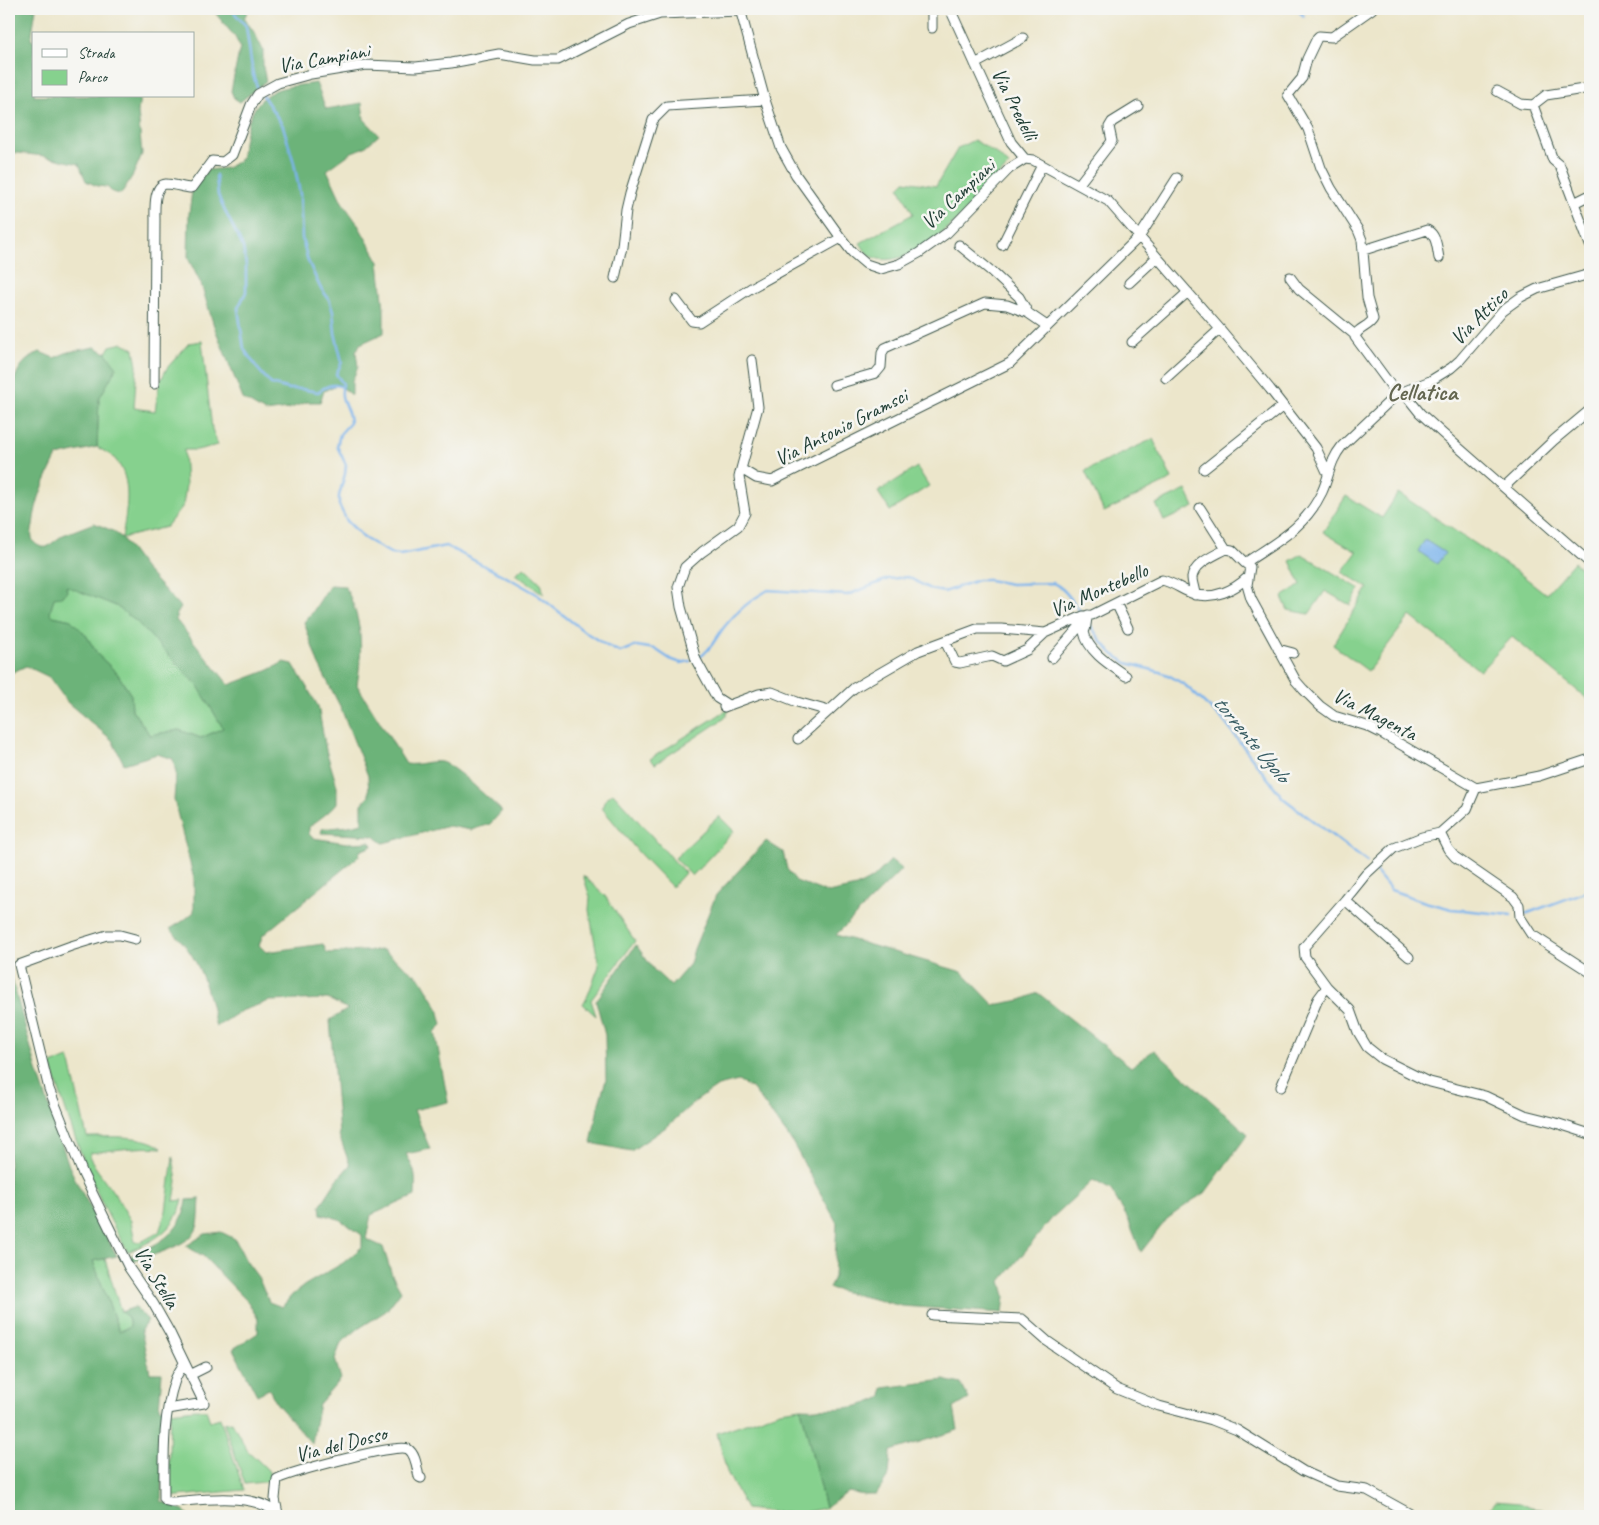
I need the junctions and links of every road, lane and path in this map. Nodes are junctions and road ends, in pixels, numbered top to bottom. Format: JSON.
{"nodes":[{"id":1,"x":932,"y":9,"type":"edge"},
{"id":2,"x":950,"y":9,"type":"edge"},
{"id":3,"x":1372,"y":9,"type":"edge"},
{"id":4,"x":740,"y":10,"type":"edge"},
{"id":5,"x":932,"y":28,"type":"dead end"},
{"id":6,"x":1023,"y":38,"type":"dead end"},
{"id":7,"x":975,"y":64,"type":"junction"},
{"id":8,"x":1590,"y":88,"type":"edge"},
{"id":9,"x":1497,"y":90,"type":"dead end"},
{"id":10,"x":764,"y":100,"type":"junction"},
{"id":11,"x":1532,"y":105,"type":"junction"},
{"id":12,"x":1138,"y":106,"type":"dead end"},
{"id":13,"x":1025,"y":159,"type":"junction"},
{"id":14,"x":1042,"y":165,"type":"junction"},
{"id":15,"x":1177,"y":178,"type":"dead end"},
{"id":16,"x":1079,"y":184,"type":"junction"},
{"id":17,"x":1590,"y":195,"type":"edge"},
{"id":18,"x":1574,"y":203,"type":"junction"},
{"id":19,"x":1140,"y":236,"type":"junction"},
{"id":20,"x":841,"y":238,"type":"junction"},
{"id":21,"x":959,"y":245,"type":"dead end"},
{"id":22,"x":1002,"y":245,"type":"dead end"},
{"id":23,"x":1590,"y":245,"type":"edge"},
{"id":24,"x":1364,"y":250,"type":"junction"},
{"id":25,"x":1158,"y":257,"type":"junction"},
{"id":26,"x":1439,"y":258,"type":"dead end"},
{"id":27,"x":1590,"y":274,"type":"edge"},
{"id":28,"x":615,"y":278,"type":"dead end"},
{"id":29,"x":1288,"y":278,"type":"dead end"},
{"id":30,"x":1129,"y":283,"type":"dead end"},
{"id":31,"x":1188,"y":292,"type":"junction"},
{"id":32,"x":676,"y":300,"type":"dead end"},
{"id":33,"x":1028,"y":313,"type":"junction"},
{"id":34,"x":1047,"y":326,"type":"junction"},
{"id":35,"x":1220,"y":329,"type":"junction"},
{"id":36,"x":1355,"y":334,"type":"junction"},
{"id":37,"x":1132,"y":342,"type":"dead end"},
{"id":38,"x":752,"y":360,"type":"dead end"},
{"id":39,"x":1166,"y":378,"type":"dead end"},
{"id":40,"x":154,"y":384,"type":"dead end"},
{"id":41,"x":834,"y":385,"type":"dead end"},
{"id":42,"x":1398,"y":392,"type":"junction"},
{"id":43,"x":1283,"y":406,"type":"junction"},
{"id":44,"x":1590,"y":410,"type":"edge"},
{"id":45,"x":1316,"y":448,"type":"junction"},
{"id":46,"x":1334,"y":455,"type":"junction"},
{"id":47,"x":741,"y":469,"type":"junction"},
{"id":48,"x":1204,"y":470,"type":"dead end"},
{"id":49,"x":1328,"y":474,"type":"junction"},
{"id":50,"x":1504,"y":487,"type":"junction"},
{"id":51,"x":1200,"y":508,"type":"dead end"},
{"id":52,"x":1229,"y":550,"type":"junction"},
{"id":53,"x":1590,"y":562,"type":"edge"},
{"id":54,"x":1248,"y":565,"type":"junction"},
{"id":55,"x":1248,"y":577,"type":"junction"},
{"id":56,"x":1195,"y":595,"type":"junction"},
{"id":57,"x":1116,"y":603,"type":"junction"},
{"id":58,"x":1087,"y":617,"type":"junction"},
{"id":59,"x":1128,"y":628,"type":"dead end"},
{"id":60,"x":1045,"y":633,"type":"junction"},
{"id":61,"x":945,"y":641,"type":"junction"},
{"id":62,"x":1278,"y":649,"type":"junction"},
{"id":63,"x":1293,"y":653,"type":"dead end"},
{"id":64,"x":1052,"y":658,"type":"dead end"},
{"id":65,"x":1126,"y":676,"type":"dead end"},
{"id":66,"x":829,"y":710,"type":"junction"},
{"id":67,"x":798,"y":739,"type":"dead end"},
{"id":68,"x":1590,"y":759,"type":"edge"},
{"id":69,"x":1476,"y":788,"type":"junction"},
{"id":70,"x":1440,"y":833,"type":"junction"},
{"id":71,"x":1345,"y":900,"type":"junction"},
{"id":72,"x":135,"y":939,"type":"dead end"},
{"id":73,"x":1409,"y":957,"type":"dead end"},
{"id":74,"x":1590,"y":972,"type":"edge"},
{"id":75,"x":1326,"y":987,"type":"junction"},
{"id":76,"x":1281,"y":1087,"type":"dead end"},
{"id":77,"x":1590,"y":1134,"type":"edge"},
{"id":78,"x":932,"y":1315,"type":"dead end"},
{"id":79,"x":184,"y":1363,"type":"junction"},
{"id":80,"x":206,"y":1367,"type":"dead end"},
{"id":81,"x":190,"y":1375,"type":"junction"},
{"id":82,"x":168,"y":1409,"type":"junction"},
{"id":83,"x":421,"y":1478,"type":"dead end"},
{"id":84,"x":279,"y":1515,"type":"edge"},
{"id":85,"x":1414,"y":1516,"type":"edge"}],
"edges":[{"from":1,"to":5,"type":"street"},
{"from":2,"to":7,"type":"street","name":"Via Predelli"},
{"from":3,"to":24,"type":"street"},
{"from":4,"to":10,"type":"street","name":"Via Campiani"},
{"from":4,"to":40,"type":"street","name":"Via Campiani"},
{"from":6,"to":7,"type":"street","name":"Via Predelli"},
{"from":7,"to":13,"type":"street","name":"Via Predelli"},
{"from":8,"to":11,"type":"street"},
{"from":9,"to":11,"type":"street"},
{"from":10,"to":20,"type":"street","name":"Via Campiani"},
{"from":10,"to":28,"type":"street"},
{"from":11,"to":18,"type":"street"},
{"from":12,"to":16,"type":"street"},
{"from":13,"to":14,"type":"street"},
{"from":13,"to":20,"type":"street","name":"Via Campiani"},
{"from":14,"to":16,"type":"street"},
{"from":14,"to":22,"type":"street"},
{"from":15,"to":19,"type":"street","name":"Via Antonio Gramsci"},
{"from":16,"to":19,"type":"street"},
{"from":17,"to":18,"type":"street"},
{"from":18,"to":23,"type":"street"},
{"from":19,"to":25,"type":"street"},
{"from":19,"to":34,"type":"street","name":"Via Antonio Gramsci"},
{"from":20,"to":32,"type":"street"},
{"from":21,"to":33,"type":"street","name":"Via Antonio Gramsci"},
{"from":24,"to":26,"type":"street"},
{"from":24,"to":36,"type":"street"},
{"from":25,"to":30,"type":"street"},
{"from":25,"to":31,"type":"street"},
{"from":27,"to":42,"type":"street","name":"Via Attico"},
{"from":29,"to":36,"type":"street"},
{"from":31,"to":35,"type":"street"},
{"from":31,"to":37,"type":"street"},
{"from":33,"to":34,"type":"street","name":"Via Antonio Gramsci"},
{"from":33,"to":41,"type":"street","name":"Via Antonio Gramsci"},
{"from":34,"to":47,"type":"street","name":"Via Antonio Gramsci"},
{"from":35,"to":39,"type":"street"},
{"from":35,"to":43,"type":"street"},
{"from":36,"to":42,"type":"street"},
{"from":38,"to":47,"type":"street","name":"Via Antonio Gramsci"},
{"from":42,"to":46,"type":"street","name":"Via Attico"},
{"from":42,"to":50,"type":"street"},
{"from":43,"to":45,"type":"street"},
{"from":43,"to":48,"type":"street"},
{"from":44,"to":50,"type":"street"},
{"from":45,"to":46,"type":"street"},
{"from":45,"to":49,"type":"street"},
{"from":46,"to":49,"type":"street"},
{"from":47,"to":66,"type":"street"},
{"from":49,"to":54,"type":"street"},
{"from":50,"to":53,"type":"street"},
{"from":51,"to":52,"type":"street"},
{"from":52,"to":54,"type":"street"},
{"from":52,"to":56,"type":"street"},
{"from":54,"to":55,"type":"street"},
{"from":55,"to":56,"type":"street"},
{"from":55,"to":62,"type":"street","name":"Via Magenta"},
{"from":56,"to":57,"type":"street","name":"Via Montebello"},
{"from":57,"to":58,"type":"street","name":"Via Montebello"},
{"from":57,"to":59,"type":"street"},
{"from":58,"to":60,"type":"street","name":"Via Montebello"},
{"from":58,"to":64,"type":"street"},
{"from":58,"to":65,"type":"street"},
{"from":60,"to":61,"type":"street","name":"Via Montebello"},
{"from":60,"to":61,"type":"street"},
{"from":61,"to":66,"type":"street","name":"Via Montebello"},
{"from":62,"to":63,"type":"street"},
{"from":62,"to":69,"type":"street","name":"Via Magenta"},
{"from":66,"to":67,"type":"street","name":"Via Montebello"},
{"from":68,"to":69,"type":"street"},
{"from":69,"to":70,"type":"street"},
{"from":70,"to":71,"type":"street"},
{"from":70,"to":74,"type":"street"},
{"from":71,"to":73,"type":"street"},
{"from":71,"to":75,"type":"street"},
{"from":72,"to":79,"type":"street","name":"Via Stella"},
{"from":75,"to":76,"type":"street"},
{"from":75,"to":77,"type":"street"},
{"from":78,"to":85,"type":"street"},
{"from":79,"to":81,"type":"street","name":"Via Stella"},
{"from":79,"to":82,"type":"street"},
{"from":80,"to":81,"type":"street"},
{"from":81,"to":82,"type":"street","name":"Via Stella"},
{"from":82,"to":84,"type":"street"},
{"from":83,"to":84,"type":"street","name":"Via del Dosso"}]}
